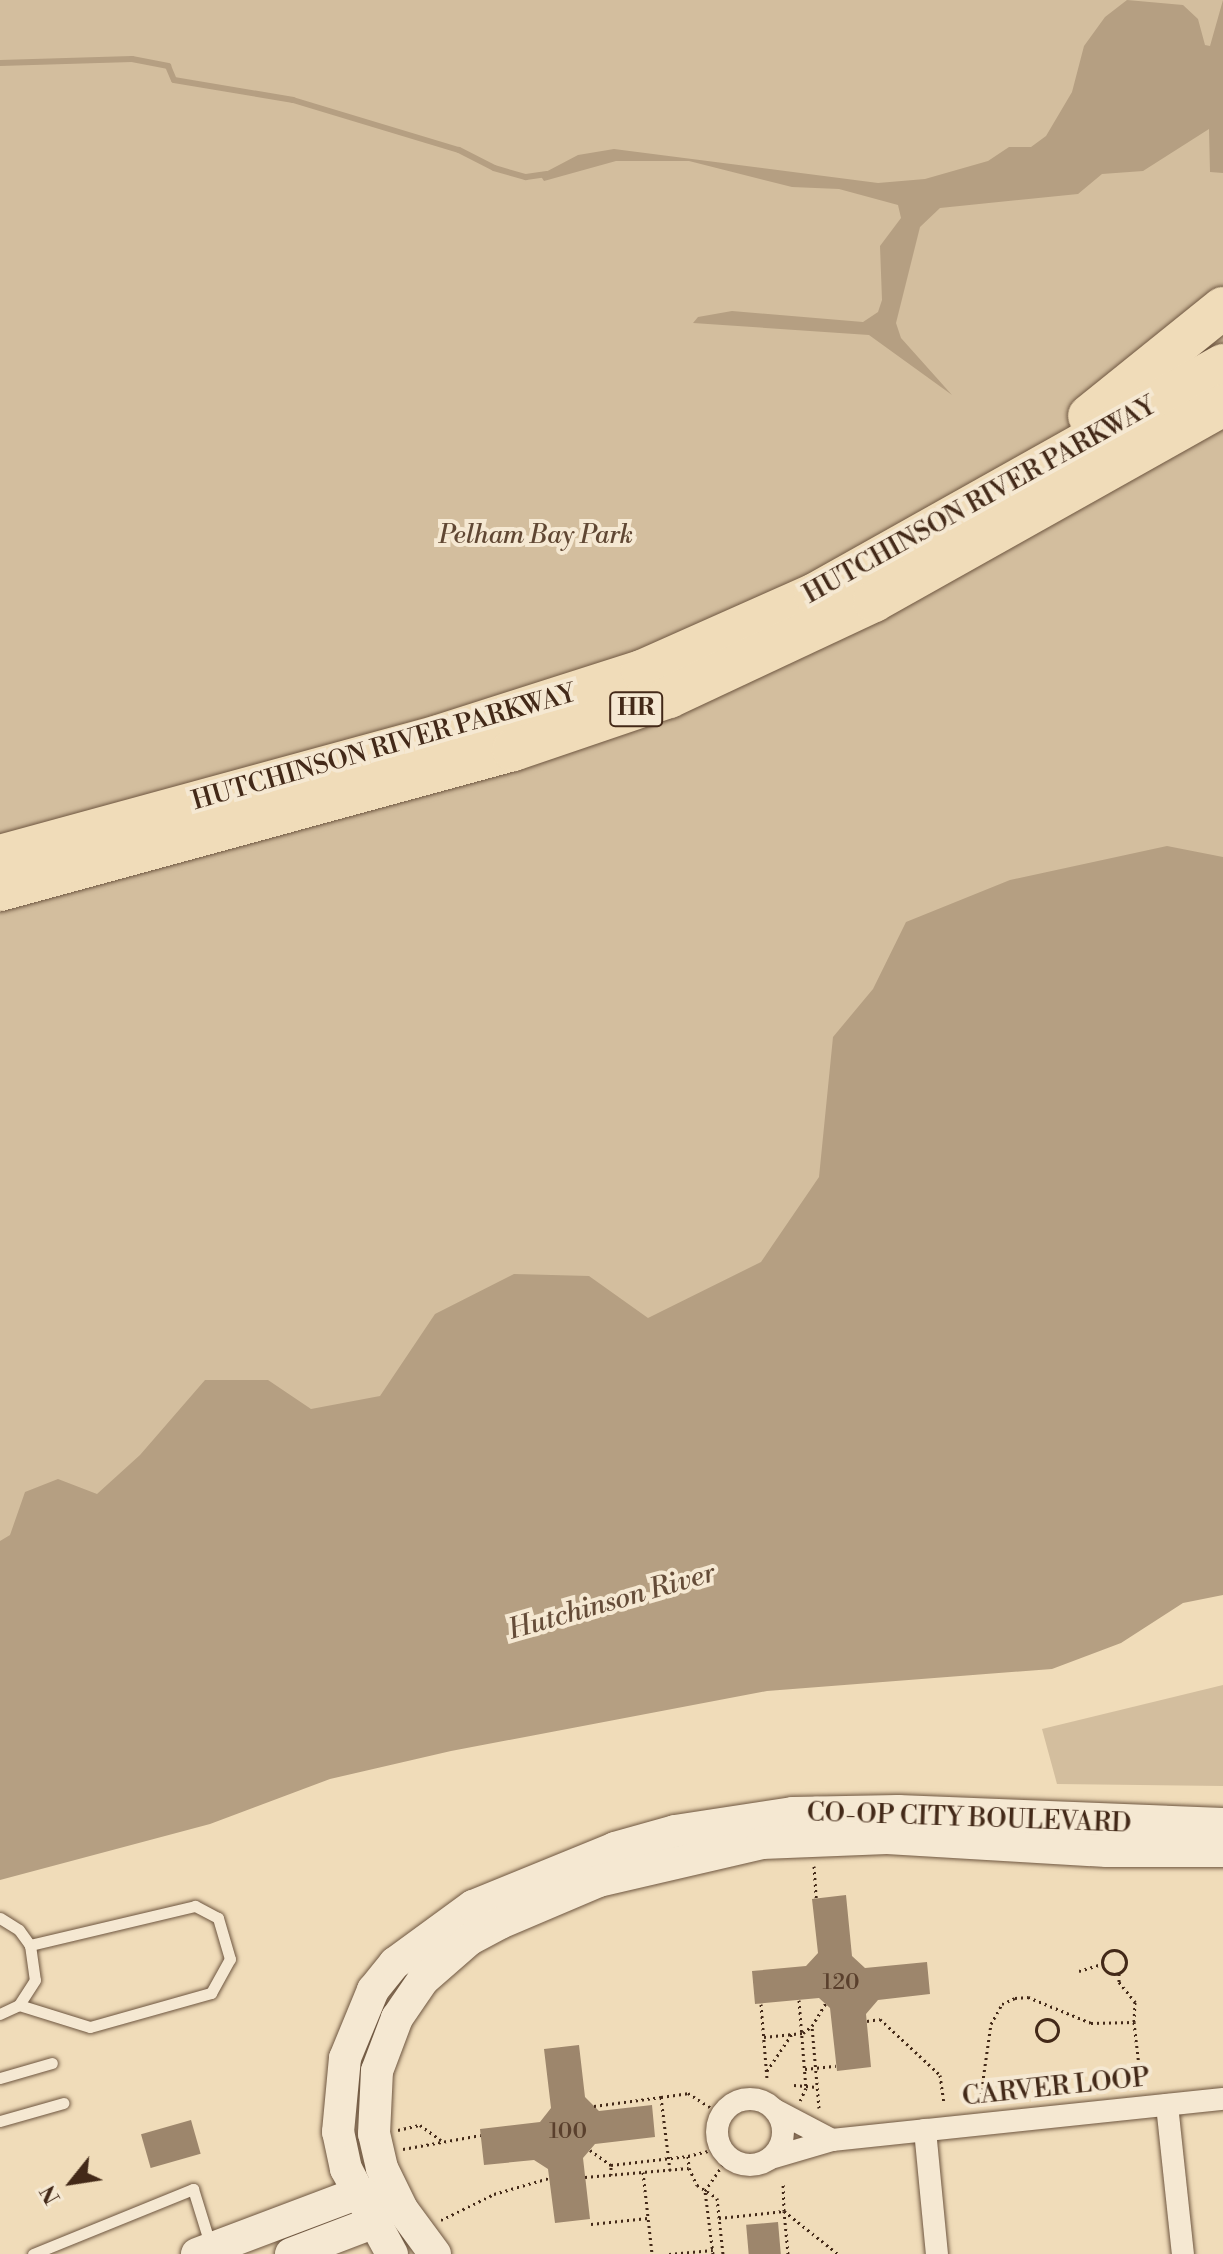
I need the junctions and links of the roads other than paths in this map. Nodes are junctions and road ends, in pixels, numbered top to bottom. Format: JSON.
{"nodes":[{"id":1,"x":1223,"y":308,"type":"edge"},
{"id":2,"x":1223,"y":365,"type":"edge"},
{"id":3,"x":1223,"y":405,"type":"edge"},
{"id":4,"x":1007,"y":488,"type":"junction"},
{"id":5,"x":0,"y":856,"type":"edge"},
{"id":6,"x":0,"y":890,"type":"edge"},
{"id":7,"x":1223,"y":1824,"type":"edge"},
{"id":8,"x":1223,"y":1851,"type":"edge"},
{"id":9,"x":0,"y":1918,"type":"edge"},
{"id":10,"x":30,"y":1945,"type":"junction"},
{"id":11,"x":19,"y":2005,"type":"junction"},
{"id":12,"x":0,"y":2014,"type":"edge"},
{"id":13,"x":52,"y":2063,"type":"dead end"},
{"id":14,"x":0,"y":2078,"type":"edge"},
{"id":15,"x":1223,"y":2099,"type":"edge"},
{"id":16,"x":63,"y":2103,"type":"dead end"},
{"id":17,"x":1167,"y":2105,"type":"junction"},
{"id":18,"x":775,"y":2110,"type":"junction"},
{"id":19,"x":0,"y":2121,"type":"edge"},
{"id":20,"x":925,"y":2130,"type":"junction"},
{"id":21,"x":832,"y":2140,"type":"junction"},
{"id":22,"x":771,"y":2158,"type":"junction"},
{"id":23,"x":356,"y":2194,"type":"junction"},
{"id":24,"x":393,"y":2194,"type":"junction"},
{"id":25,"x":372,"y":2223,"type":"junction"},
{"id":26,"x":434,"y":2239,"type":"edge"},
{"id":27,"x":204,"y":2251,"type":"edge"},
{"id":28,"x":33,"y":2254,"type":"edge"},
{"id":29,"x":291,"y":2254,"type":"edge"},
{"id":30,"x":392,"y":2254,"type":"edge"},
{"id":31,"x":937,"y":2254,"type":"edge"},
{"id":32,"x":1183,"y":2254,"type":"edge"}],
"edges":[{"from":1,"to":4,"type":"highway"},
{"from":2,"to":4,"type":"highway","name":"HUTCHINSON RIVER PARKWAY","number":"HR"},
{"from":3,"to":6,"type":"highway","name":"HUTCHINSON RIVER PARKWAY","number":"HR"},
{"from":4,"to":5,"type":"highway","name":"HUTCHINSON RIVER PARKWAY","number":"HR"},
{"from":7,"to":23,"type":"main road","name":"CO-OP CITY BOULEVARD"},
{"from":8,"to":24,"type":"main road","name":"CO-OP CITY BOULEVARD"},
{"from":9,"to":10,"type":"lane"},
{"from":10,"to":11,"type":"lane"},
{"from":10,"to":11,"type":"lane"},
{"from":11,"to":12,"type":"lane"},
{"from":13,"to":14,"type":"lane"},
{"from":15,"to":17,"type":"street"},
{"from":16,"to":19,"type":"lane"},
{"from":17,"to":20,"type":"street","name":"CARVER LOOP"},
{"from":17,"to":32,"type":"street","name":"CARVER LOOP"},
{"from":18,"to":21,"type":"street"},
{"from":18,"to":22,"type":"street"},
{"from":18,"to":22,"type":"street"},
{"from":20,"to":21,"type":"street","name":"CARVER LOOP"},
{"from":20,"to":31,"type":"street"},
{"from":21,"to":22,"type":"street","name":"CARVER LOOP"},
{"from":23,"to":24,"type":"main road"},
{"from":23,"to":25,"type":"main road","name":"CO-OP CITY BOULEVARD"},
{"from":23,"to":27,"type":"main road"},
{"from":24,"to":25,"type":"main road"},
{"from":24,"to":26,"type":"main road","name":"CO-OP CITY BOULEVARD"},
{"from":25,"to":29,"type":"main road"},
{"from":25,"to":30,"type":"main road","name":"CO-OP CITY BOULEVARD"},
{"from":27,"to":28,"type":"lane"}]}
